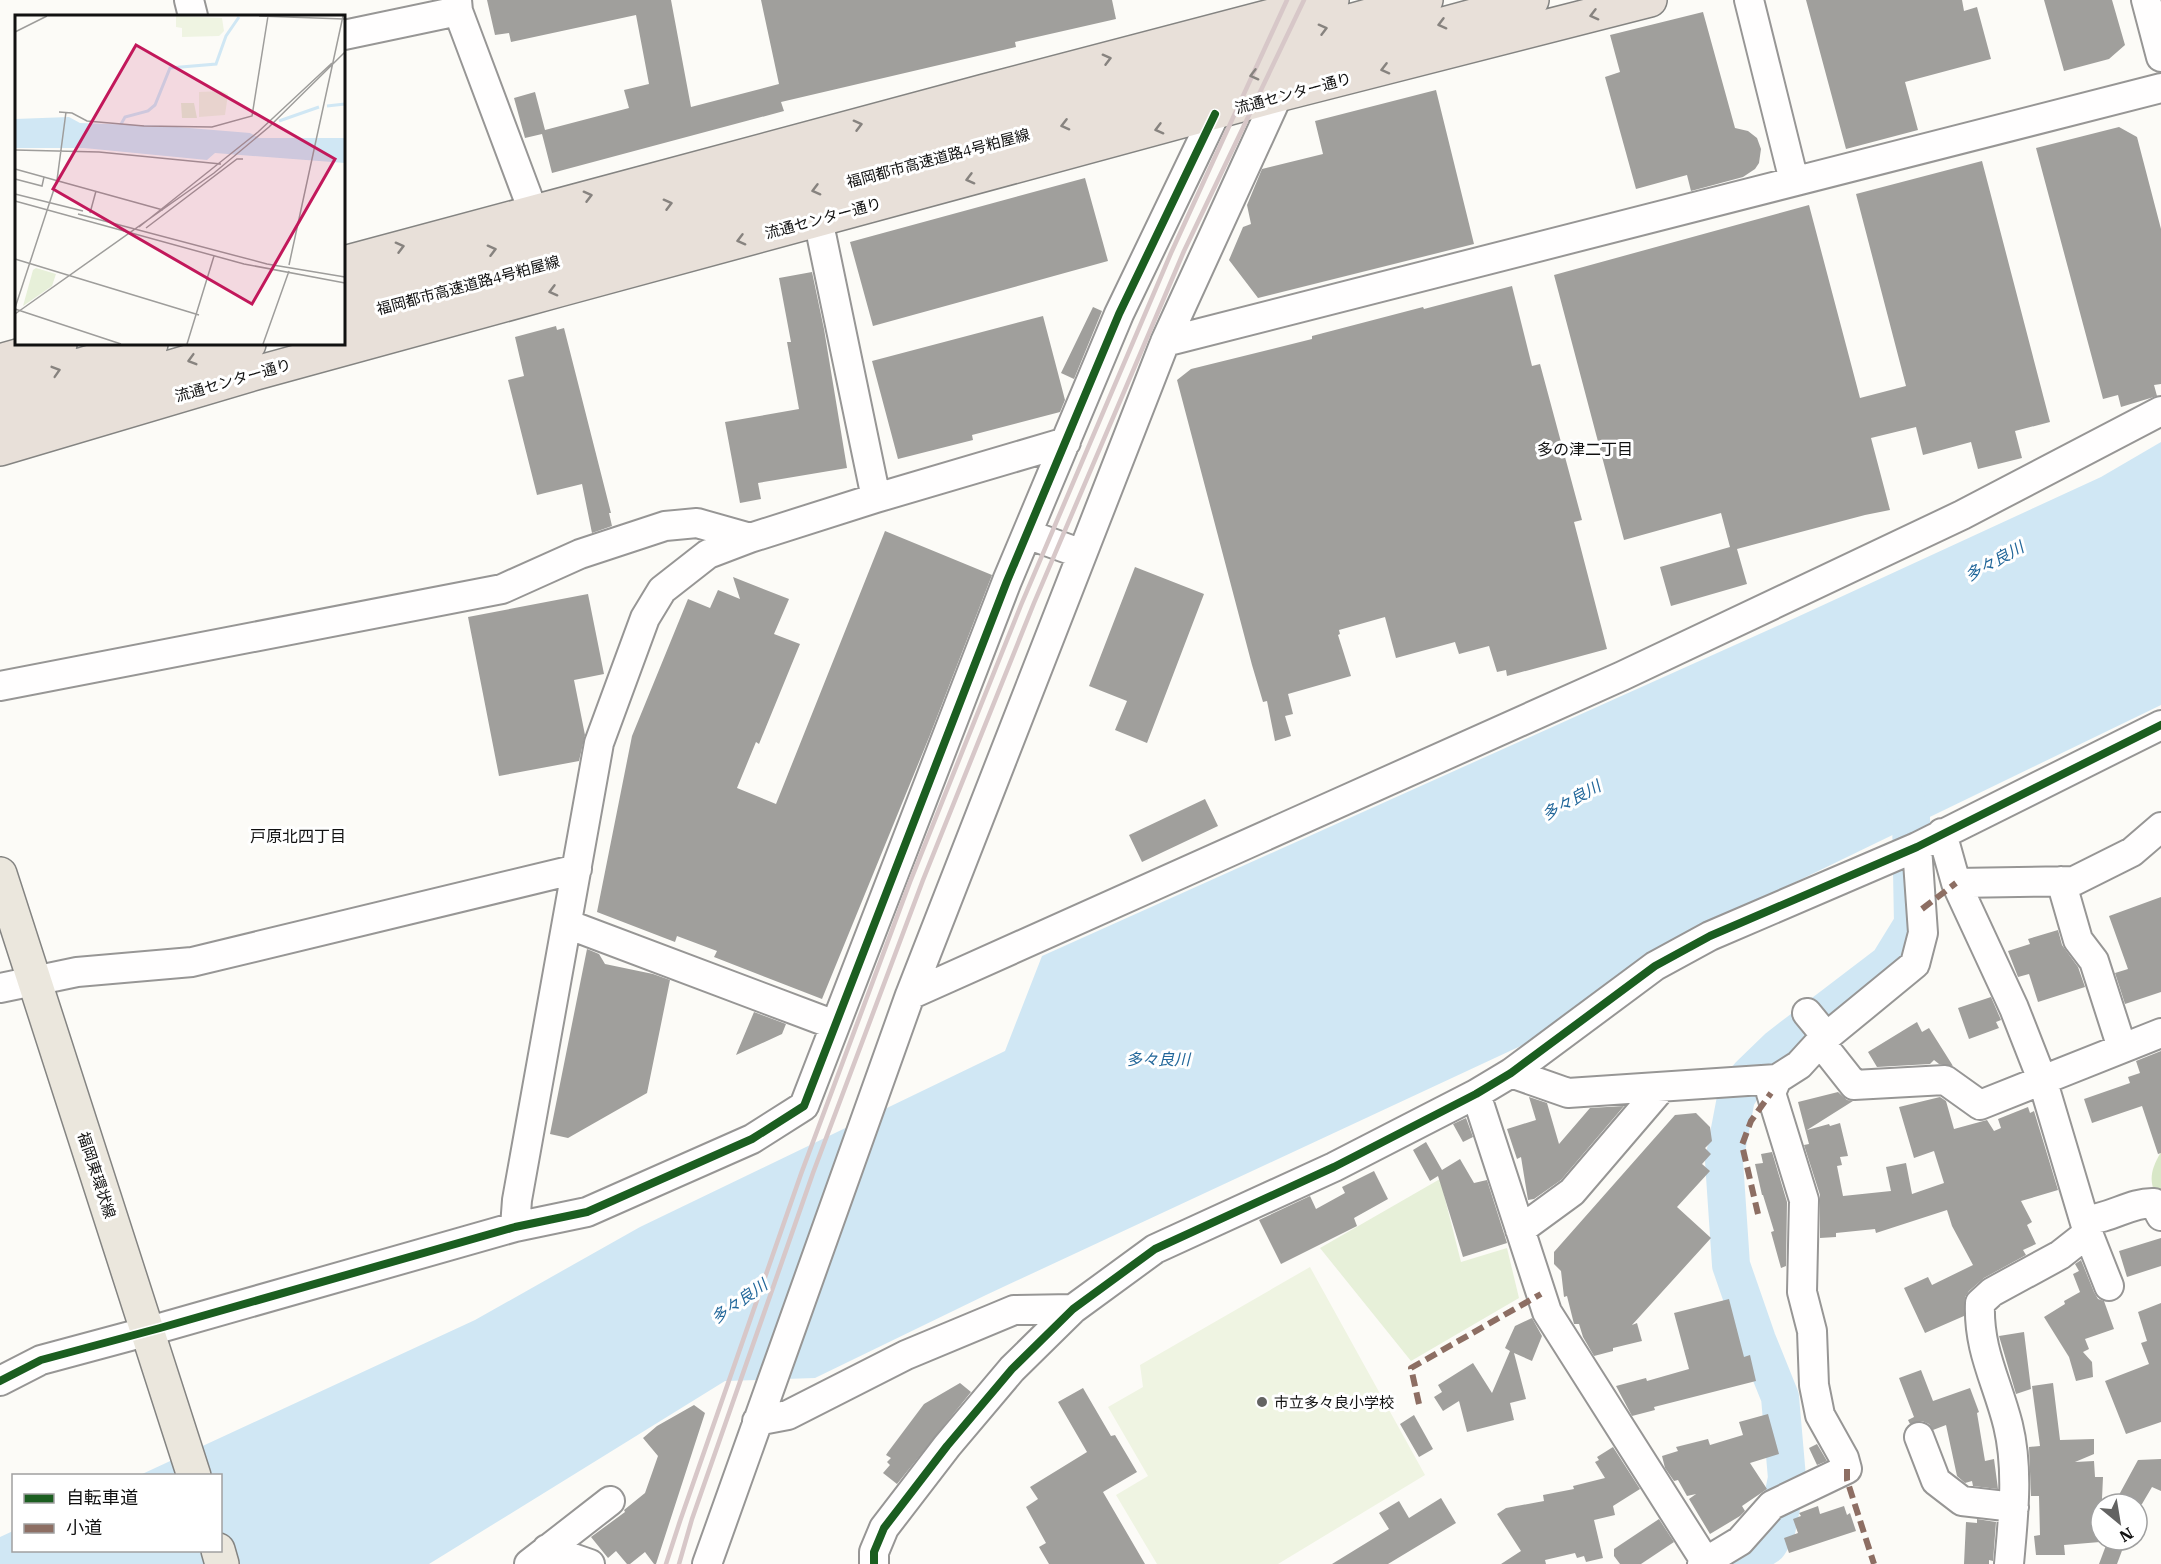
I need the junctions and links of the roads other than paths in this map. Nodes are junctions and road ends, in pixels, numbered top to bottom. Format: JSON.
{"nodes":[{"id":1,"x":189,"y":0,"type":"edge"},
{"id":2,"x":1332,"y":0,"type":"edge"},
{"id":3,"x":1426,"y":0,"type":"edge"},
{"id":4,"x":1532,"y":0,"type":"edge"},
{"id":5,"x":1650,"y":0,"type":"edge"},
{"id":6,"x":1749,"y":0,"type":"edge"},
{"id":7,"x":2146,"y":0,"type":"edge"},
{"id":8,"x":458,"y":5,"type":"edge"},
{"id":9,"x":193,"y":15,"type":"edge"},
{"id":10,"x":345,"y":35,"type":"edge"},
{"id":11,"x":2161,"y":57,"type":"edge"},
{"id":12,"x":2161,"y":88,"type":"edge"},
{"id":13,"x":1278,"y":96,"type":"junction"},
{"id":14,"x":1215,"y":114,"type":"junction"},
{"id":15,"x":1794,"y":181,"type":"junction"},
{"id":16,"x":533,"y":211,"type":"junction"},
{"id":17,"x":818,"y":219,"type":"junction"},
{"id":18,"x":345,"y":262,"type":"edge"},
{"id":19,"x":437,"y":279,"type":"junction"},
{"id":20,"x":345,"y":290,"type":"edge"},
{"id":21,"x":345,"y":318,"type":"edge"},
{"id":22,"x":1165,"y":342,"type":"junction"},
{"id":23,"x":56,"y":345,"type":"edge"},
{"id":24,"x":148,"y":345,"type":"edge"},
{"id":25,"x":246,"y":345,"type":"edge"},
{"id":26,"x":0,"y":361,"type":"edge"},
{"id":27,"x":0,"y":389,"type":"edge"},
{"id":28,"x":2161,"y":411,"type":"edge"},
{"id":29,"x":0,"y":417,"type":"edge"},
{"id":30,"x":1066,"y":442,"type":"junction"},
{"id":31,"x":0,"y":449,"type":"edge"},
{"id":32,"x":876,"y":498,"type":"junction"},
{"id":33,"x":1027,"y":534,"type":"junction"},
{"id":34,"x":750,"y":538,"type":"junction"},
{"id":35,"x":1082,"y":554,"type":"junction"},
{"id":36,"x":0,"y":686,"type":"edge"},
{"id":37,"x":2161,"y":725,"type":"edge"},
{"id":38,"x":2161,"y":827,"type":"edge"},
{"id":39,"x":1942,"y":833,"type":"junction"},
{"id":40,"x":1917,"y":847,"type":"junction"},
{"id":41,"x":577,"y":869,"type":"junction"},
{"id":42,"x":0,"y":874,"type":"edge"},
{"id":43,"x":2061,"y":881,"type":"junction"},
{"id":44,"x":1956,"y":883,"type":"junction"},
{"id":45,"x":567,"y":924,"type":"junction"},
{"id":46,"x":33,"y":981,"type":"junction"},
{"id":47,"x":0,"y":988,"type":"edge"},
{"id":48,"x":910,"y":994,"type":"junction"},
{"id":49,"x":1807,"y":1013,"type":"dead end"},
{"id":50,"x":835,"y":1025,"type":"junction"},
{"id":51,"x":2161,"y":1033,"type":"edge"},
{"id":52,"x":1823,"y":1039,"type":"junction"},
{"id":53,"x":2122,"y":1048,"type":"junction"},
{"id":54,"x":1510,"y":1074,"type":"junction"},
{"id":55,"x":1778,"y":1079,"type":"junction"},
{"id":56,"x":2043,"y":1082,"type":"junction"},
{"id":57,"x":1662,"y":1088,"type":"junction"},
{"id":58,"x":1476,"y":1094,"type":"junction"},
{"id":59,"x":2161,"y":1216,"type":"edge"},
{"id":60,"x":515,"y":1227,"type":"junction"},
{"id":61,"x":2087,"y":1227,"type":"junction"},
{"id":62,"x":1520,"y":1230,"type":"junction"},
{"id":63,"x":2109,"y":1286,"type":"dead end"},
{"id":64,"x":1073,"y":1309,"type":"junction"},
{"id":65,"x":148,"y":1331,"type":"junction"},
{"id":66,"x":0,"y":1381,"type":"edge"},
{"id":67,"x":760,"y":1413,"type":"junction"},
{"id":68,"x":1919,"y":1437,"type":"dead end"},
{"id":69,"x":193,"y":1474,"type":"edge"},
{"id":70,"x":610,"y":1501,"type":"dead end"},
{"id":71,"x":2014,"y":1507,"type":"junction"},
{"id":72,"x":538,"y":1556,"type":"edge"},
{"id":73,"x":1705,"y":1563,"type":"edge"},
{"id":74,"x":590,"y":1564,"type":"edge"},
{"id":75,"x":707,"y":1564,"type":"edge"},
{"id":76,"x":874,"y":1564,"type":"edge"},
{"id":77,"x":2009,"y":1564,"type":"edge"}],
"edges":[{"from":1,"to":9,"type":"street"},
{"from":16,"to":2,"type":"highway","one_way":true},
{"from":19,"to":3,"type":"highway","name":"福岡都市高速道路4号粕屋線","one_way":true},
{"from":4,"to":19,"type":"highway","name":"福岡都市高速道路4号粕屋線","one_way":true},
{"from":5,"to":13,"type":"highway","name":"流通センター通り","one_way":true},
{"from":6,"to":15,"type":"street"},
{"from":7,"to":11,"type":"street"},
{"from":8,"to":10,"type":"street"},
{"from":8,"to":16,"type":"street"},
{"from":12,"to":15,"type":"street"},
{"from":13,"to":14,"type":"highway","name":"流通センター通り"},
{"from":13,"to":22,"type":"street"},
{"from":14,"to":17,"type":"highway","name":"流通センター通り","one_way":true},
{"from":14,"to":30,"type":"street"},
{"from":15,"to":22,"type":"street"},
{"from":18,"to":16,"type":"highway","one_way":true},
{"from":17,"to":31,"type":"highway","name":"流通センター通り","one_way":true},
{"from":17,"to":32,"type":"street"},
{"from":19,"to":20,"type":"highway","name":"福岡都市高速道路4号粕屋線"},
{"from":19,"to":21,"type":"highway","name":"福岡都市高速道路4号粕屋線"},
{"from":22,"to":35,"type":"street"},
{"from":23,"to":26,"type":"highway"},
{"from":27,"to":24,"type":"highway","one_way":true},
{"from":25,"to":29,"type":"highway","one_way":true},
{"from":28,"to":48,"type":"street"},
{"from":30,"to":32,"type":"street"},
{"from":30,"to":33,"type":"street"},
{"from":32,"to":34,"type":"street"},
{"from":33,"to":35,"type":"street"},
{"from":33,"to":50,"type":"street"},
{"from":34,"to":36,"type":"street"},
{"from":34,"to":41,"type":"street"},
{"from":35,"to":48,"type":"street"},
{"from":37,"to":39,"type":"street"},
{"from":38,"to":43,"type":"street"},
{"from":39,"to":40,"type":"street"},
{"from":39,"to":44,"type":"street"},
{"from":40,"to":52,"type":"street"},
{"from":40,"to":54,"type":"street"},
{"from":41,"to":45,"type":"street"},
{"from":41,"to":46,"type":"street"},
{"from":42,"to":46,"type":"main road","name":"福岡東環状線"},
{"from":43,"to":44,"type":"street"},
{"from":43,"to":53,"type":"street"},
{"from":44,"to":56,"type":"street"},
{"from":45,"to":50,"type":"street"},
{"from":45,"to":60,"type":"street"},
{"from":46,"to":47,"type":"street"},
{"from":46,"to":65,"type":"main road","name":"福岡東環状線"},
{"from":48,"to":67,"type":"street"},
{"from":49,"to":52,"type":"street"},
{"from":50,"to":60,"type":"street"},
{"from":51,"to":53,"type":"street"},
{"from":52,"to":55,"type":"street"},
{"from":52,"to":56,"type":"street"},
{"from":53,"to":56,"type":"street"},
{"from":54,"to":57,"type":"street"},
{"from":54,"to":58,"type":"street"},
{"from":55,"to":57,"type":"street"},
{"from":55,"to":73,"type":"street"},
{"from":56,"to":61,"type":"street"},
{"from":57,"to":62,"type":"street"},
{"from":58,"to":62,"type":"street"},
{"from":58,"to":64,"type":"street"},
{"from":59,"to":61,"type":"street"},
{"from":60,"to":65,"type":"street"},
{"from":61,"to":63,"type":"street"},
{"from":61,"to":71,"type":"street"},
{"from":62,"to":73,"type":"street"},
{"from":64,"to":67,"type":"street"},
{"from":64,"to":76,"type":"street"},
{"from":65,"to":66,"type":"street"},
{"from":65,"to":69,"type":"main road","name":"福岡東環状線"},
{"from":67,"to":75,"type":"street"},
{"from":68,"to":71,"type":"street"},
{"from":70,"to":72,"type":"street"},
{"from":71,"to":77,"type":"street"},
{"from":72,"to":74,"type":"street"}]}
